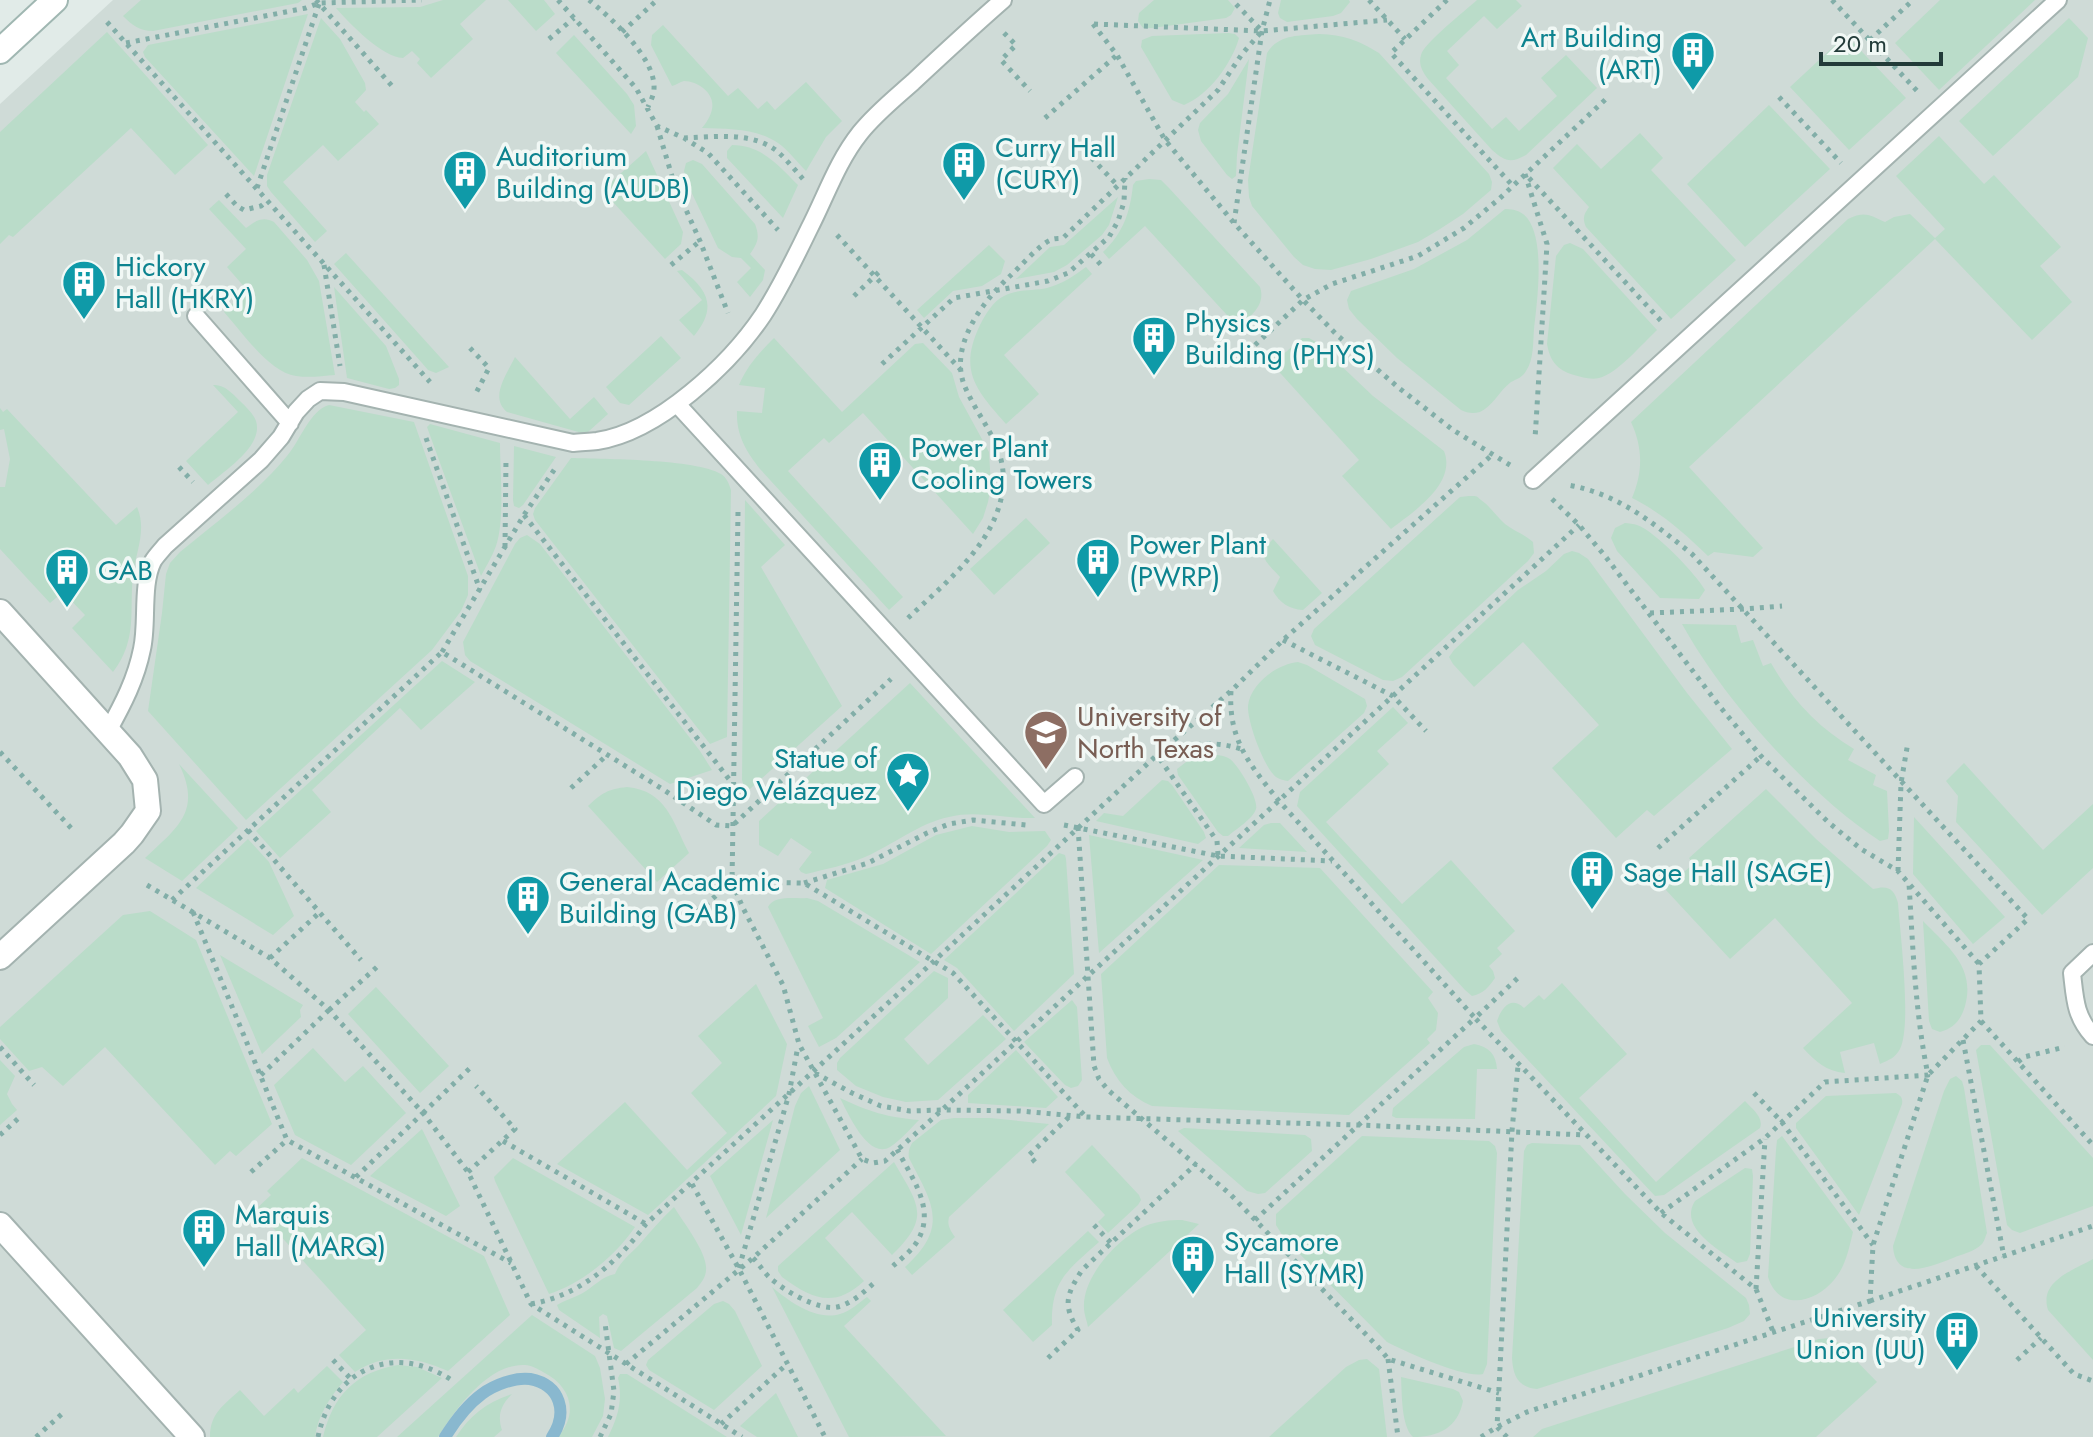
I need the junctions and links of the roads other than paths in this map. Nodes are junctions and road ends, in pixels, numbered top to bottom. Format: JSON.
{"nodes":[{"id":1,"x":55,"y":0,"type":"edge"},
{"id":2,"x":1003,"y":0,"type":"edge"},
{"id":3,"x":2058,"y":0,"type":"edge"},
{"id":4,"x":0,"y":51,"type":"edge"},
{"id":5,"x":196,"y":316,"type":"dead end"},
{"id":6,"x":677,"y":404,"type":"junction"},
{"id":7,"x":290,"y":423,"type":"junction"},
{"id":8,"x":1533,"y":480,"type":"road end"},
{"id":9,"x":0,"y":612,"type":"edge"},
{"id":10,"x":108,"y":731,"type":"junction"},
{"id":11,"x":1075,"y":777,"type":"dead end"},
{"id":12,"x":2093,"y":953,"type":"edge"},
{"id":13,"x":0,"y":957,"type":"edge"},
{"id":14,"x":2093,"y":1036,"type":"edge"},
{"id":15,"x":0,"y":1225,"type":"edge"},
{"id":16,"x":192,"y":1437,"type":"edge"}],
"edges":[{"from":1,"to":4,"type":"street"},
{"from":2,"to":6,"type":"lane"},
{"from":3,"to":8,"type":"lane"},
{"from":5,"to":7,"type":"lane"},
{"from":6,"to":7,"type":"lane"},
{"from":6,"to":11,"type":"lane"},
{"from":7,"to":10,"type":"lane"},
{"from":9,"to":10,"type":"street"},
{"from":10,"to":13,"type":"street"},
{"from":12,"to":14,"type":"lane"},
{"from":15,"to":16,"type":"street"}]}
